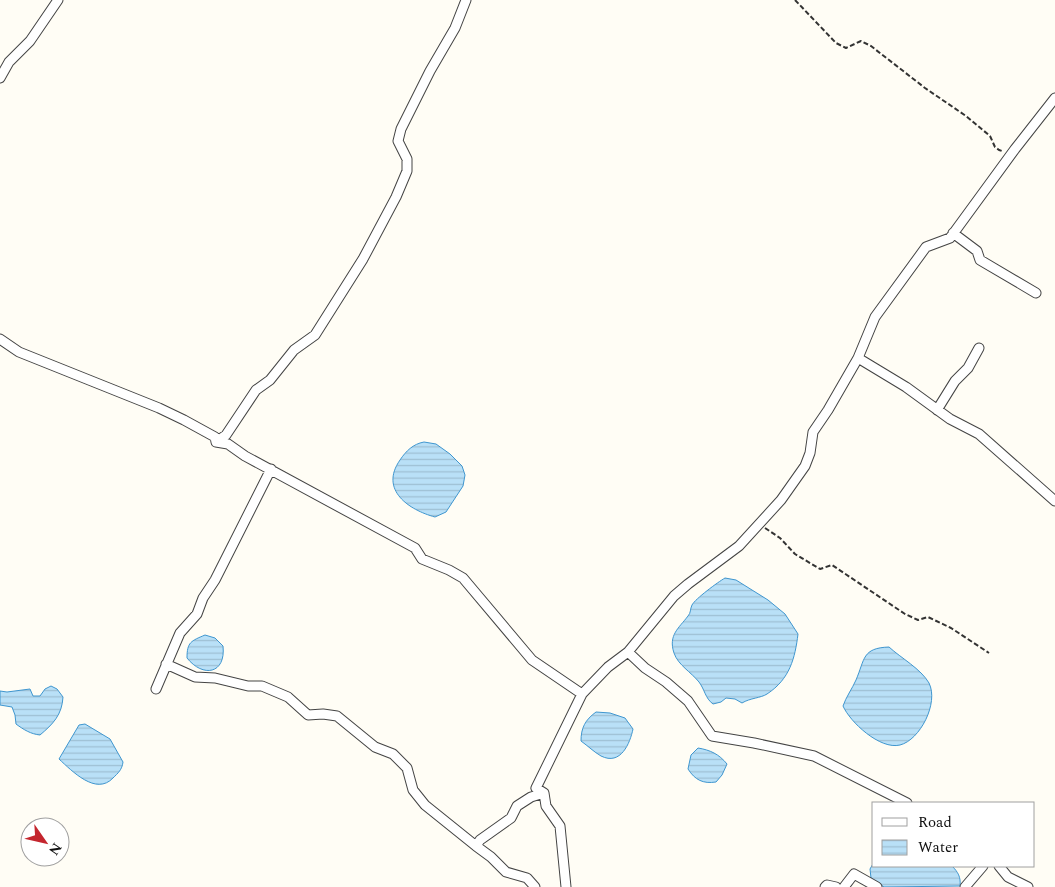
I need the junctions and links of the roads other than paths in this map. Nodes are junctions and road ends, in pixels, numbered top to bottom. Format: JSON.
{"nodes":[{"id":1,"x":58,"y":0,"type":"edge"},
{"id":2,"x":466,"y":0,"type":"edge"},
{"id":3,"x":0,"y":78,"type":"edge"},
{"id":4,"x":1055,"y":98,"type":"edge"},
{"id":5,"x":953,"y":233,"type":"junction"},
{"id":6,"x":1036,"y":293,"type":"dead end"},
{"id":7,"x":0,"y":339,"type":"edge"},
{"id":8,"x":979,"y":348,"type":"dead end"},
{"id":9,"x":858,"y":358,"type":"junction"},
{"id":10,"x":937,"y":410,"type":"junction"},
{"id":11,"x":216,"y":442,"type":"junction"},
{"id":12,"x":271,"y":469,"type":"junction"},
{"id":13,"x":1055,"y":501,"type":"edge"},
{"id":14,"x":628,"y":652,"type":"junction"},
{"id":15,"x":166,"y":664,"type":"junction"},
{"id":16,"x":156,"y":689,"type":"dead end"},
{"id":17,"x":582,"y":694,"type":"junction"},
{"id":18,"x":544,"y":793,"type":"junction"},
{"id":19,"x":906,"y":802,"type":"edge"},
{"id":20,"x":476,"y":846,"type":"junction"},
{"id":21,"x":982,"y":867,"type":"edge"},
{"id":22,"x":1000,"y":867,"type":"edge"},
{"id":23,"x":535,"y":887,"type":"edge"},
{"id":24,"x":566,"y":887,"type":"edge"},
{"id":25,"x":825,"y":887,"type":"edge"},
{"id":26,"x":836,"y":887,"type":"edge"},
{"id":27,"x":844,"y":887,"type":"edge"},
{"id":28,"x":877,"y":887,"type":"edge"},
{"id":29,"x":965,"y":887,"type":"edge"},
{"id":30,"x":1028,"y":887,"type":"edge"}],
"edges":[{"from":1,"to":3,"type":"street"},
{"from":2,"to":11,"type":"street"},
{"from":4,"to":5,"type":"street"},
{"from":5,"to":6,"type":"street"},
{"from":5,"to":9,"type":"street"},
{"from":7,"to":11,"type":"street"},
{"from":8,"to":10,"type":"street"},
{"from":9,"to":10,"type":"street"},
{"from":9,"to":14,"type":"street"},
{"from":10,"to":13,"type":"street"},
{"from":11,"to":12,"type":"street"},
{"from":12,"to":15,"type":"street"},
{"from":12,"to":17,"type":"street"},
{"from":14,"to":17,"type":"street"},
{"from":14,"to":19,"type":"street"},
{"from":15,"to":16,"type":"street"},
{"from":15,"to":20,"type":"street"},
{"from":17,"to":18,"type":"street"},
{"from":18,"to":20,"type":"street"},
{"from":18,"to":24,"type":"street"},
{"from":20,"to":23,"type":"street"},
{"from":21,"to":29,"type":"street"},
{"from":22,"to":30,"type":"street"},
{"from":25,"to":26,"type":"street"},
{"from":27,"to":28,"type":"street"}]}
